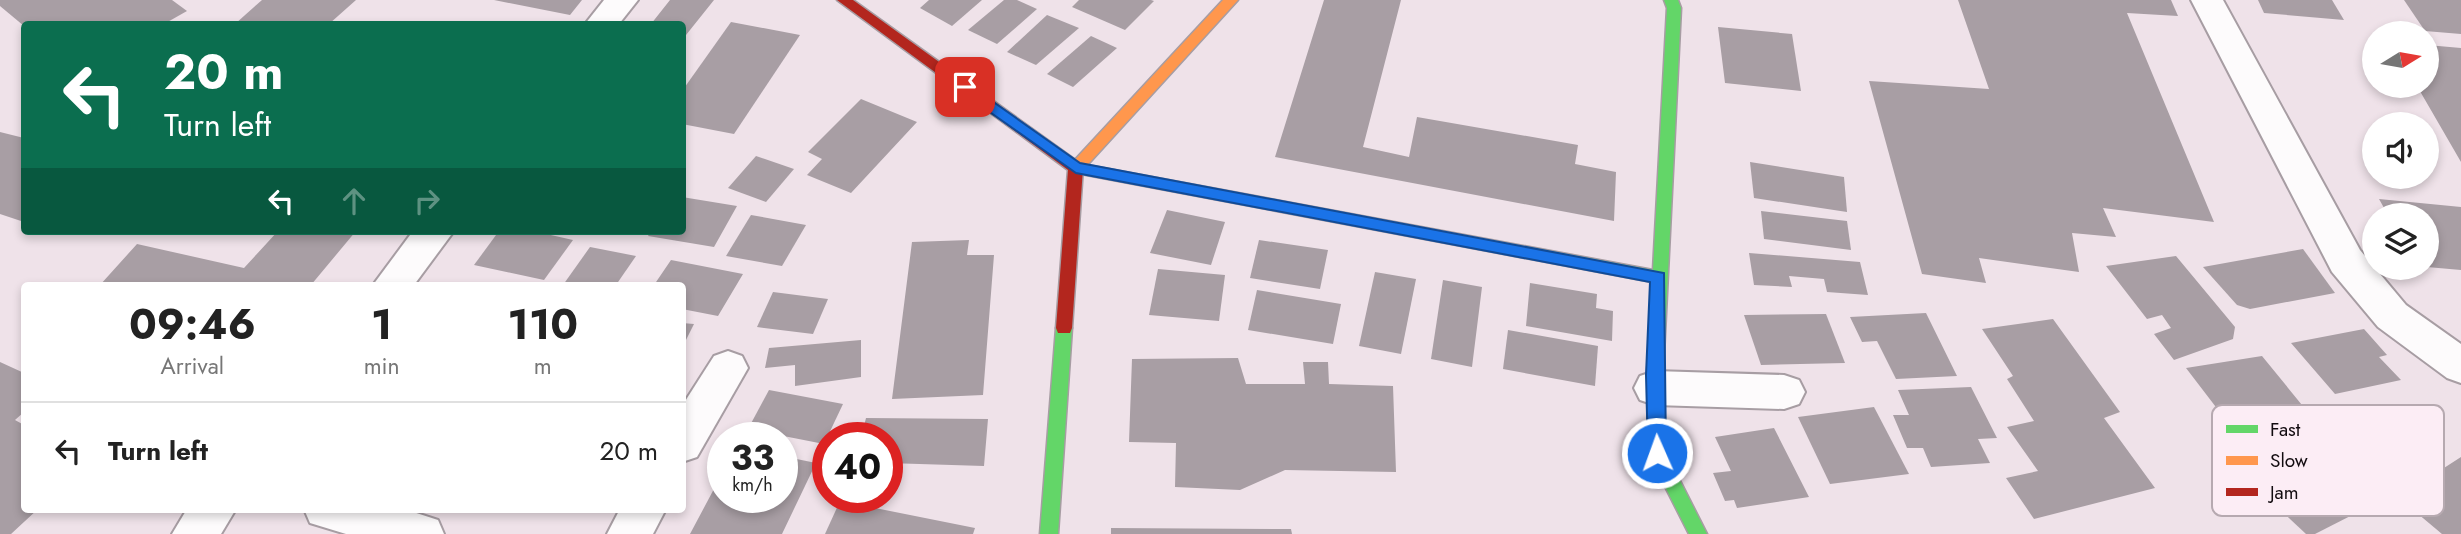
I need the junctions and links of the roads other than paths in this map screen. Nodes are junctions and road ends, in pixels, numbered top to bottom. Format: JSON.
{"nodes":[{"id":1,"x":622,"y":0,"type":"edge"},
{"id":2,"x":1231,"y":0,"type":"edge"},
{"id":3,"x":1671,"y":0,"type":"edge"},
{"id":4,"x":2207,"y":0,"type":"edge"},
{"id":5,"x":854,"y":2,"type":"edge"},
{"id":6,"x":604,"y":21,"type":"edge"},
{"id":7,"x":1076,"y":167,"type":"junction"},
{"id":8,"x":432,"y":235,"type":"edge"},
{"id":9,"x":1658,"y":277,"type":"junction"},
{"id":10,"x":394,"y":282,"type":"edge"},
{"id":11,"x":2461,"y":366,"type":"edge"},
{"id":12,"x":728,"y":368,"type":"dead end"},
{"id":13,"x":1655,"y":388,"type":"junction"},
{"id":14,"x":1784,"y":393,"type":"dead end"},
{"id":15,"x":686,"y":437,"type":"edge"},
{"id":16,"x":211,"y":513,"type":"edge"},
{"id":17,"x":341,"y":513,"type":"edge"},
{"id":18,"x":642,"y":513,"type":"edge"},
{"id":19,"x":194,"y":534,"type":"edge"},
{"id":20,"x":422,"y":534,"type":"edge"},
{"id":21,"x":629,"y":534,"type":"edge"},
{"id":22,"x":1049,"y":534,"type":"edge"},
{"id":23,"x":1698,"y":534,"type":"edge"}],
"edges":[{"from":1,"to":6,"type":"street"},
{"from":2,"to":7,"type":"street"},
{"from":3,"to":9,"type":"street"},
{"from":4,"to":11,"type":"street"},
{"from":5,"to":7,"type":"street"},
{"from":7,"to":9,"type":"street"},
{"from":7,"to":22,"type":"street"},
{"from":8,"to":10,"type":"street"},
{"from":9,"to":13,"type":"street"},
{"from":12,"to":15,"type":"street"},
{"from":13,"to":14,"type":"street"},
{"from":13,"to":23,"type":"street"},
{"from":16,"to":19,"type":"street"},
{"from":17,"to":20,"type":"street"},
{"from":18,"to":21,"type":"street"}]}
